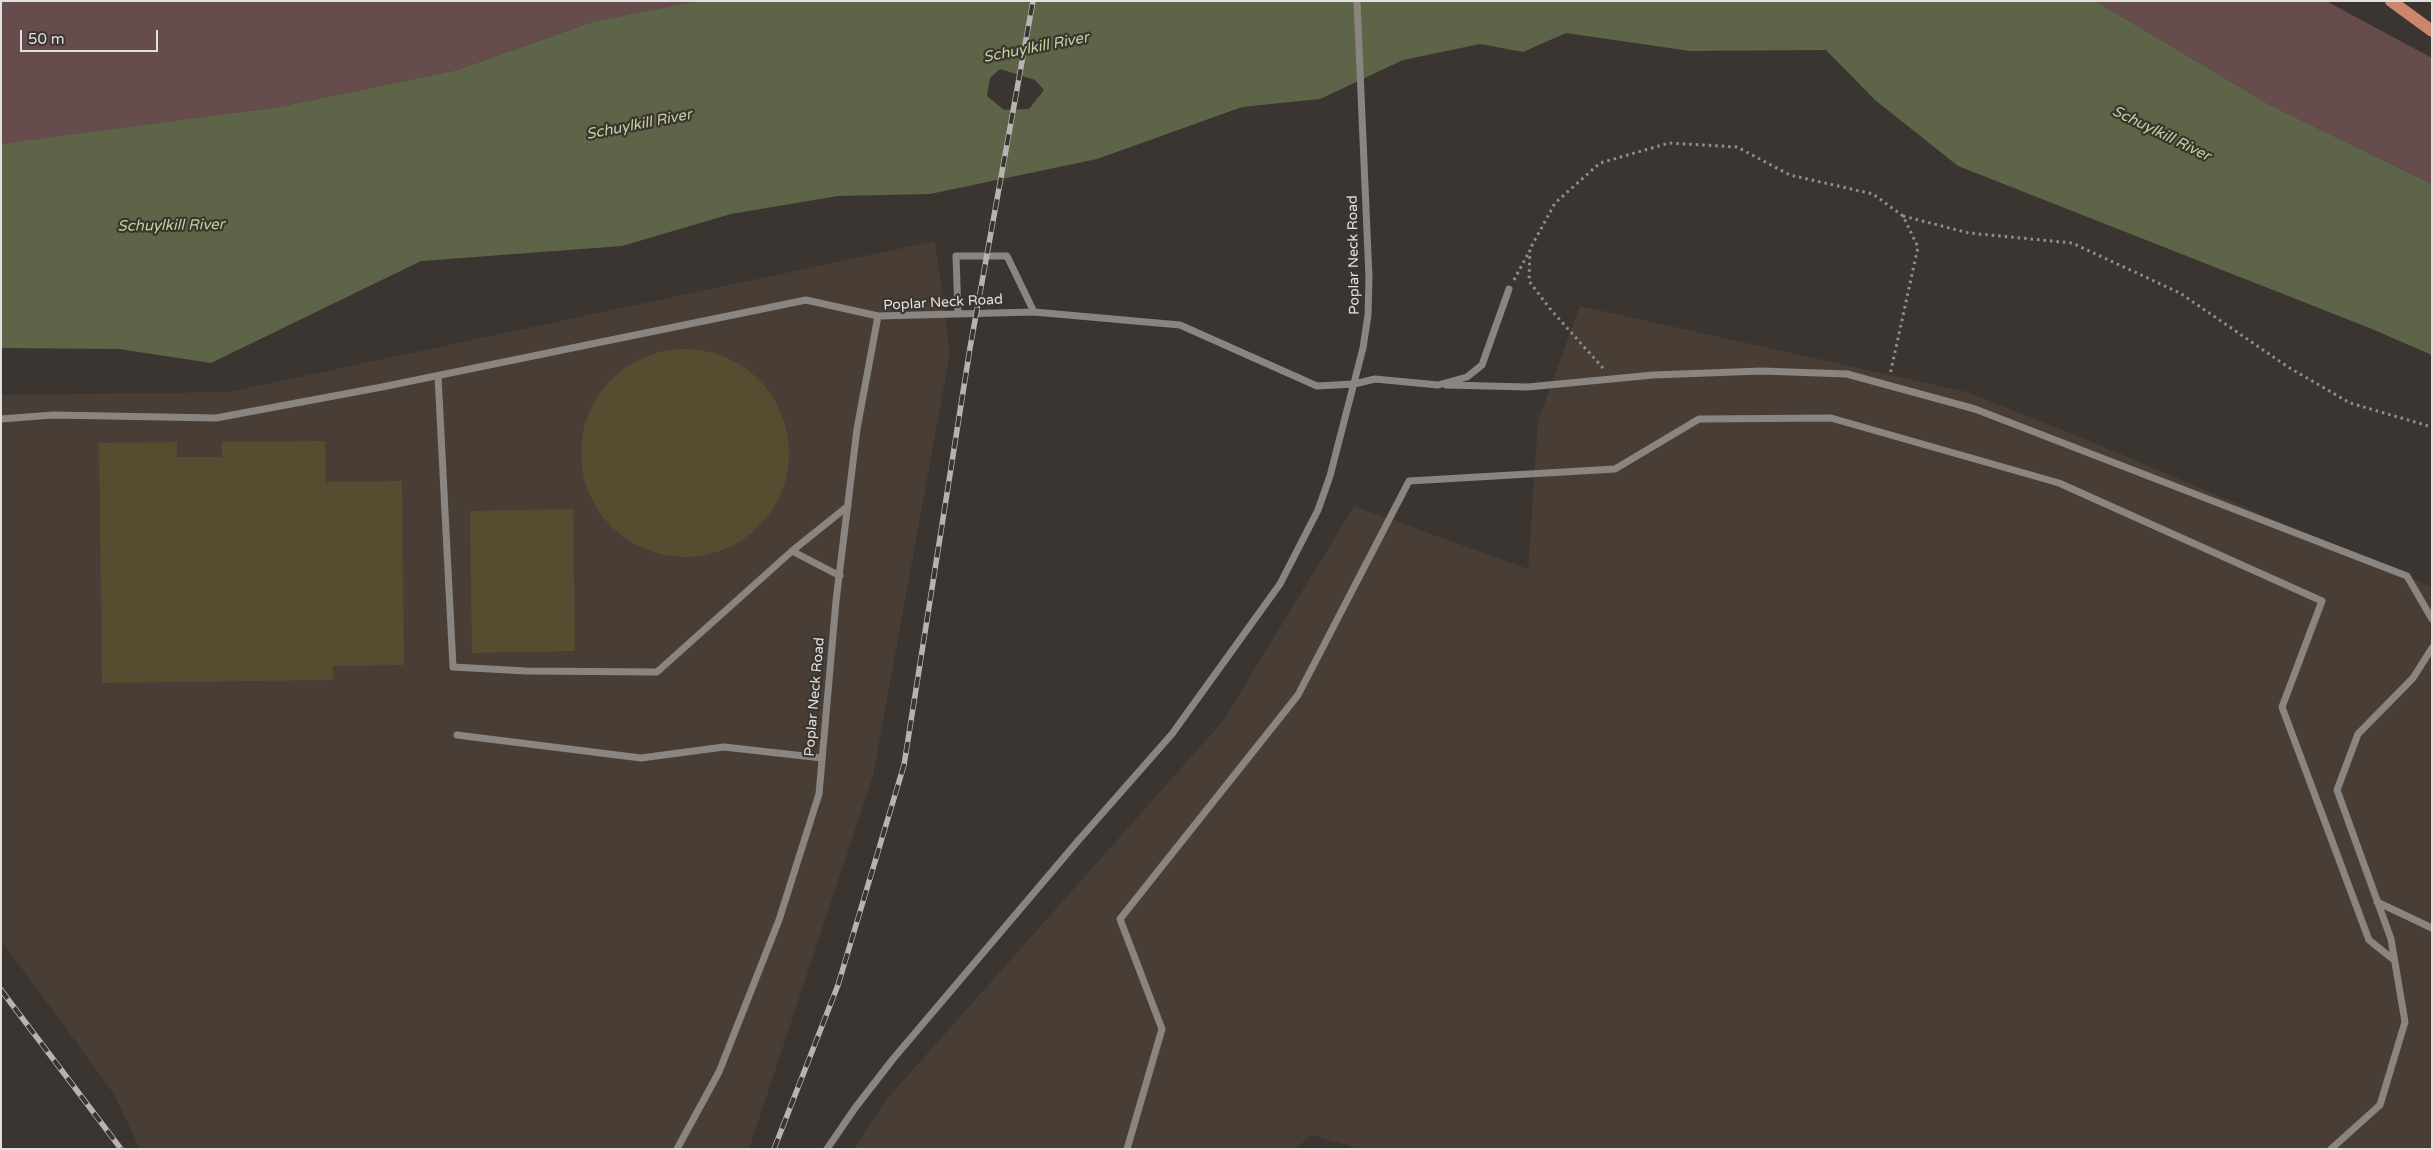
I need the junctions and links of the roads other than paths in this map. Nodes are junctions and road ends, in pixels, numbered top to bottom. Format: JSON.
{"nodes":[{"id":1,"x":1357,"y":1,"type":"edge"},
{"id":2,"x":2391,"y":1,"type":"edge"},
{"id":3,"x":2432,"y":31,"type":"edge"},
{"id":4,"x":1509,"y":289,"type":"road end"},
{"id":5,"x":1034,"y":312,"type":"junction"},
{"id":6,"x":958,"y":314,"type":"junction"},
{"id":7,"x":878,"y":316,"type":"junction"},
{"id":8,"x":438,"y":376,"type":"junction"},
{"id":9,"x":1354,"y":384,"type":"junction"},
{"id":10,"x":1438,"y":385,"type":"junction"},
{"id":11,"x":1,"y":419,"type":"edge"},
{"id":12,"x":848,"y":506,"type":"junction"},
{"id":13,"x":792,"y":551,"type":"junction"},
{"id":14,"x":840,"y":576,"type":"junction"},
{"id":15,"x":2432,"y":619,"type":"edge"},
{"id":16,"x":2432,"y":648,"type":"edge"},
{"id":17,"x":457,"y":736,"type":"dead end"},
{"id":18,"x":822,"y":758,"type":"junction"},
{"id":19,"x":2377,"y":902,"type":"junction"},
{"id":20,"x":2432,"y":928,"type":"edge"},
{"id":21,"x":2394,"y":960,"type":"junction"},
{"id":22,"x":677,"y":1149,"type":"edge"},
{"id":23,"x":828,"y":1149,"type":"edge"},
{"id":24,"x":1127,"y":1149,"type":"edge"},
{"id":25,"x":2331,"y":1149,"type":"edge"}],
"edges":[{"from":1,"to":9,"type":"lane","name":"Poplar Neck Road"},
{"from":2,"to":3,"type":"main road"},
{"from":4,"to":10,"type":"lane"},
{"from":5,"to":6,"type":"lane","name":"Poplar Neck Road"},
{"from":5,"to":6,"type":"lane"},
{"from":5,"to":9,"type":"lane","name":"Poplar Neck Road"},
{"from":6,"to":7,"type":"lane","name":"Poplar Neck Road"},
{"from":7,"to":8,"type":"lane"},
{"from":7,"to":12,"type":"lane","name":"Poplar Neck Road"},
{"from":8,"to":11,"type":"lane"},
{"from":8,"to":13,"type":"lane"},
{"from":9,"to":10,"type":"lane"},
{"from":9,"to":23,"type":"lane"},
{"from":10,"to":15,"type":"lane"},
{"from":12,"to":13,"type":"lane"},
{"from":12,"to":14,"type":"lane","name":"Poplar Neck Road"},
{"from":13,"to":14,"type":"lane"},
{"from":14,"to":18,"type":"lane","name":"Poplar Neck Road"},
{"from":16,"to":19,"type":"lane"},
{"from":17,"to":18,"type":"lane"},
{"from":18,"to":22,"type":"lane","name":"Poplar Neck Road"},
{"from":19,"to":20,"type":"lane"},
{"from":19,"to":21,"type":"lane"},
{"from":21,"to":24,"type":"lane"},
{"from":21,"to":25,"type":"lane"}]}
